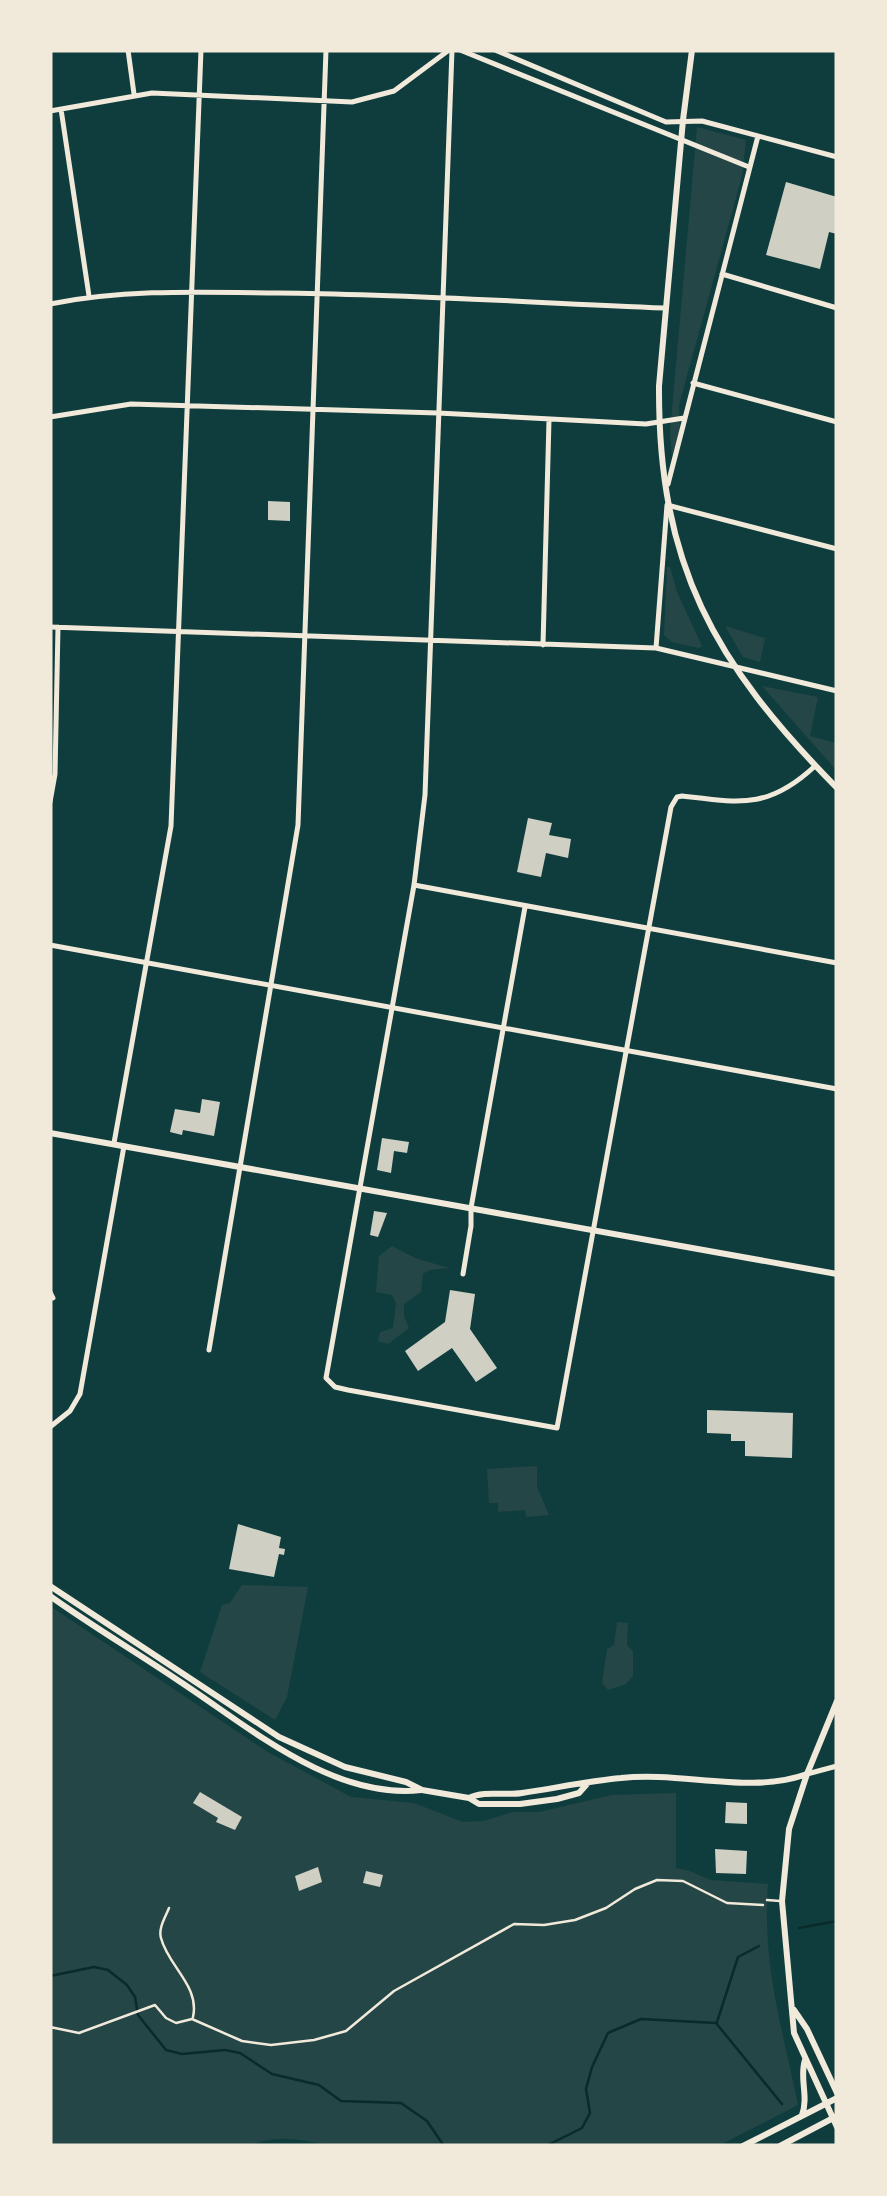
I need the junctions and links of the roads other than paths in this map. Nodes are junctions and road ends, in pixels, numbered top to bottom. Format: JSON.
{"nodes":[{"id":1,"x":128,"y":50,"type":"edge"},
{"id":2,"x":201,"y":50,"type":"edge"},
{"id":3,"x":326,"y":50,"type":"edge"},
{"id":4,"x":454,"y":50,"type":"edge"},
{"id":5,"x":495,"y":50,"type":"edge"},
{"id":6,"x":692,"y":50,"type":"edge"},
{"id":7,"x":134,"y":94,"type":"junction"},
{"id":8,"x":199,"y":95,"type":"junction"},
{"id":9,"x":324,"y":102,"type":"junction"},
{"id":10,"x":61,"y":108,"type":"junction"},
{"id":11,"x":50,"y":111,"type":"edge"},
{"id":12,"x":683,"y":120,"type":"junction"},
{"id":13,"x":758,"y":136,"type":"junction"},
{"id":14,"x":681,"y":140,"type":"junction"},
{"id":15,"x":837,"y":157,"type":"edge"},
{"id":16,"x":750,"y":167,"type":"junction"},
{"id":17,"x":722,"y":274,"type":"junction"},
{"id":18,"x":192,"y":292,"type":"junction"},
{"id":19,"x":318,"y":293,"type":"junction"},
{"id":20,"x":89,"y":296,"type":"junction"},
{"id":21,"x":443,"y":298,"type":"junction"},
{"id":22,"x":50,"y":304,"type":"edge"},
{"id":23,"x":665,"y":308,"type":"junction"},
{"id":24,"x":837,"y":308,"type":"edge"},
{"id":25,"x":693,"y":383,"type":"junction"},
{"id":26,"x":189,"y":406,"type":"junction"},
{"id":27,"x":314,"y":411,"type":"junction"},
{"id":28,"x":438,"y":413,"type":"junction"},
{"id":29,"x":50,"y":417,"type":"edge"},
{"id":30,"x":684,"y":418,"type":"junction"},
{"id":31,"x":549,"y":420,"type":"junction"},
{"id":32,"x":837,"y":422,"type":"edge"},
{"id":33,"x":659,"y":423,"type":"junction"},
{"id":34,"x":666,"y":492,"type":"junction"},
{"id":35,"x":667,"y":505,"type":"junction"},
{"id":36,"x":837,"y":549,"type":"edge"},
{"id":37,"x":54,"y":627,"type":"edge"},
{"id":38,"x":180,"y":631,"type":"junction"},
{"id":39,"x":303,"y":635,"type":"junction"},
{"id":40,"x":432,"y":640,"type":"junction"},
{"id":41,"x":543,"y":644,"type":"junction"},
{"id":42,"x":656,"y":648,"type":"junction"},
{"id":43,"x":732,"y":665,"type":"junction"},
{"id":44,"x":837,"y":690,"type":"edge"},
{"id":45,"x":815,"y":766,"type":"junction"},
{"id":46,"x":837,"y":788,"type":"edge"},
{"id":47,"x":50,"y":802,"type":"edge"},
{"id":48,"x":414,"y":885,"type":"junction"},
{"id":49,"x":525,"y":906,"type":"junction"},
{"id":50,"x":648,"y":930,"type":"junction"},
{"id":51,"x":50,"y":945,"type":"edge"},
{"id":52,"x":148,"y":963,"type":"junction"},
{"id":53,"x":837,"y":963,"type":"edge"},
{"id":54,"x":272,"y":984,"type":"junction"},
{"id":55,"x":393,"y":1006,"type":"junction"},
{"id":56,"x":504,"y":1027,"type":"junction"},
{"id":57,"x":626,"y":1048,"type":"junction"},
{"id":58,"x":837,"y":1089,"type":"edge"},
{"id":59,"x":50,"y":1133,"type":"edge"},
{"id":60,"x":114,"y":1144,"type":"junction"},
{"id":61,"x":124,"y":1145,"type":"junction"},
{"id":62,"x":240,"y":1167,"type":"junction"},
{"id":63,"x":360,"y":1189,"type":"junction"},
{"id":64,"x":471,"y":1208,"type":"junction"},
{"id":65,"x":594,"y":1232,"type":"junction"},
{"id":66,"x":463,"y":1274,"type":"dead end"},
{"id":67,"x":837,"y":1274,"type":"edge"},
{"id":68,"x":209,"y":1350,"type":"dead end"},
{"id":69,"x":50,"y":1427,"type":"edge"},
{"id":70,"x":50,"y":1586,"type":"edge"},
{"id":71,"x":50,"y":1596,"type":"edge"},
{"id":72,"x":837,"y":1701,"type":"edge"},
{"id":73,"x":837,"y":1766,"type":"edge"},
{"id":74,"x":807,"y":1774,"type":"junction"},
{"id":75,"x":422,"y":1790,"type":"junction"},
{"id":76,"x":767,"y":1900,"type":"road end"},
{"id":77,"x":782,"y":1901,"type":"junction"},
{"id":78,"x":794,"y":2010,"type":"junction"},
{"id":79,"x":805,"y":2059,"type":"junction"},
{"id":80,"x":826,"y":2071,"type":"junction"},
{"id":81,"x":837,"y":2075,"type":"edge"},
{"id":82,"x":837,"y":2096,"type":"edge"},
{"id":83,"x":825,"y":2103,"type":"junction"},
{"id":84,"x":802,"y":2115,"type":"junction"},
{"id":85,"x":835,"y":2117,"type":"edge"},
{"id":86,"x":837,"y":2127,"type":"edge"},
{"id":87,"x":743,"y":2146,"type":"edge"},
{"id":88,"x":780,"y":2146,"type":"edge"}],
"edges":[{"from":1,"to":7,"type":"street"},
{"from":2,"to":8,"type":"street"},
{"from":3,"to":9,"type":"street"},
{"from":4,"to":9,"type":"street"},
{"from":4,"to":14,"type":"street"},
{"from":4,"to":21,"type":"street"},
{"from":5,"to":12,"type":"street"},
{"from":6,"to":12,"type":"main road"},
{"from":7,"to":8,"type":"street"},
{"from":7,"to":10,"type":"street"},
{"from":8,"to":9,"type":"street"},
{"from":8,"to":18,"type":"street"},
{"from":9,"to":19,"type":"street"},
{"from":10,"to":11,"type":"street"},
{"from":10,"to":20,"type":"street"},
{"from":12,"to":13,"type":"street"},
{"from":12,"to":14,"type":"main road"},
{"from":13,"to":15,"type":"street"},
{"from":13,"to":16,"type":"street"},
{"from":14,"to":16,"type":"street"},
{"from":14,"to":23,"type":"main road"},
{"from":16,"to":17,"type":"street"},
{"from":17,"to":24,"type":"street"},
{"from":17,"to":25,"type":"street"},
{"from":18,"to":19,"type":"street"},
{"from":18,"to":20,"type":"street"},
{"from":18,"to":26,"type":"street"},
{"from":19,"to":21,"type":"street"},
{"from":19,"to":27,"type":"street"},
{"from":20,"to":22,"type":"street"},
{"from":21,"to":23,"type":"street"},
{"from":21,"to":28,"type":"street"},
{"from":23,"to":33,"type":"main road"},
{"from":25,"to":30,"type":"street"},
{"from":25,"to":32,"type":"street"},
{"from":26,"to":27,"type":"street"},
{"from":26,"to":29,"type":"street"},
{"from":26,"to":38,"type":"street"},
{"from":27,"to":28,"type":"street"},
{"from":27,"to":39,"type":"street"},
{"from":28,"to":31,"type":"street"},
{"from":28,"to":40,"type":"street"},
{"from":30,"to":33,"type":"street"},
{"from":30,"to":34,"type":"street"},
{"from":31,"to":33,"type":"street"},
{"from":31,"to":41,"type":"street"},
{"from":33,"to":34,"type":"main road"},
{"from":34,"to":35,"type":"main road"},
{"from":35,"to":36,"type":"street"},
{"from":35,"to":42,"type":"street"},
{"from":35,"to":43,"type":"main road"},
{"from":37,"to":38,"type":"street"},
{"from":37,"to":47,"type":"street"},
{"from":38,"to":39,"type":"street"},
{"from":38,"to":52,"type":"street"},
{"from":39,"to":40,"type":"street"},
{"from":39,"to":54,"type":"street"},
{"from":40,"to":41,"type":"street"},
{"from":40,"to":48,"type":"street"},
{"from":41,"to":42,"type":"street"},
{"from":42,"to":43,"type":"street"},
{"from":43,"to":44,"type":"street"},
{"from":43,"to":45,"type":"main road"},
{"from":45,"to":46,"type":"main road"},
{"from":45,"to":50,"type":"street"},
{"from":48,"to":49,"type":"street"},
{"from":48,"to":55,"type":"street"},
{"from":49,"to":50,"type":"street"},
{"from":49,"to":56,"type":"street"},
{"from":50,"to":53,"type":"street"},
{"from":50,"to":57,"type":"street"},
{"from":51,"to":52,"type":"street"},
{"from":52,"to":54,"type":"street"},
{"from":52,"to":60,"type":"street"},
{"from":54,"to":55,"type":"street"},
{"from":54,"to":62,"type":"street"},
{"from":55,"to":56,"type":"street"},
{"from":55,"to":63,"type":"street"},
{"from":56,"to":57,"type":"street"},
{"from":56,"to":64,"type":"street"},
{"from":57,"to":58,"type":"street"},
{"from":57,"to":65,"type":"street"},
{"from":59,"to":60,"type":"main road"},
{"from":60,"to":61,"type":"main road"},
{"from":61,"to":62,"type":"main road"},
{"from":61,"to":69,"type":"street"},
{"from":62,"to":63,"type":"main road"},
{"from":62,"to":68,"type":"street"},
{"from":63,"to":64,"type":"main road"},
{"from":63,"to":65,"type":"street"},
{"from":64,"to":65,"type":"main road"},
{"from":64,"to":66,"type":"street"},
{"from":65,"to":67,"type":"main road"},
{"from":70,"to":75,"type":"main road"},
{"from":71,"to":75,"type":"main road"},
{"from":72,"to":74,"type":"main road"},
{"from":73,"to":74,"type":"street"},
{"from":74,"to":75,"type":"main road"},
{"from":74,"to":77,"type":"main road"},
{"from":76,"to":77,"type":"lane"},
{"from":77,"to":78,"type":"main road"},
{"from":78,"to":79,"type":"main road"},
{"from":78,"to":80,"type":"main road"},
{"from":79,"to":83,"type":"main road"},
{"from":79,"to":84,"type":"main road"},
{"from":80,"to":81,"type":"main road"},
{"from":80,"to":82,"type":"main road"},
{"from":82,"to":83,"type":"main road"},
{"from":83,"to":84,"type":"main road"},
{"from":83,"to":85,"type":"main road"},
{"from":84,"to":87,"type":"main road"},
{"from":85,"to":86,"type":"main road"},
{"from":85,"to":88,"type":"main road"}]}
